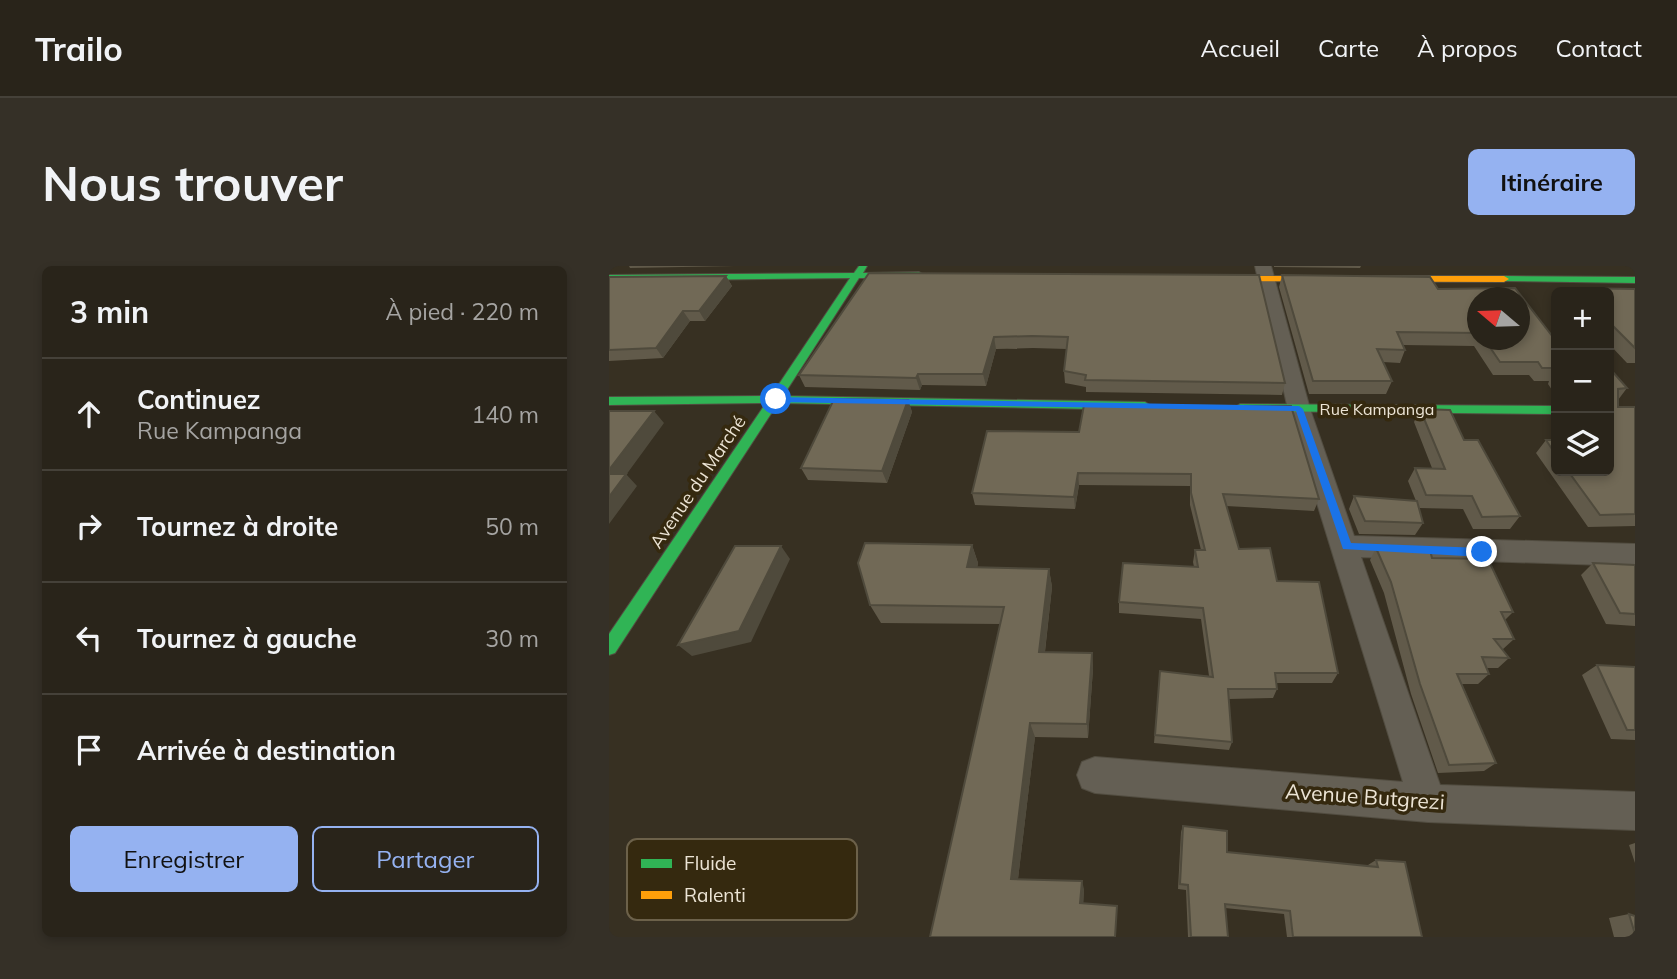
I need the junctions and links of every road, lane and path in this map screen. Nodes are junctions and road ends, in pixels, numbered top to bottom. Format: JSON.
{"nodes":[{"id":1,"x":861,"y":270,"type":"edge"},
{"id":2,"x":1264,"y":273,"type":"edge"},
{"id":3,"x":940,"y":275,"type":"edge"},
{"id":4,"x":609,"y":278,"type":"edge"},
{"id":5,"x":1184,"y":278,"type":"edge"},
{"id":6,"x":1635,"y":280,"type":"edge"},
{"id":7,"x":776,"y":399,"type":"junction"},
{"id":8,"x":609,"y":401,"type":"edge"},
{"id":9,"x":1162,"y":406,"type":"edge"},
{"id":10,"x":1217,"y":407,"type":"edge"},
{"id":11,"x":1299,"y":409,"type":"junction"},
{"id":12,"x":1551,"y":410,"type":"edge"},
{"id":13,"x":1347,"y":546,"type":"junction"},
{"id":14,"x":1635,"y":555,"type":"edge"},
{"id":15,"x":623,"y":609,"type":"edge"},
{"id":16,"x":609,"y":648,"type":"edge"},
{"id":17,"x":1095,"y":775,"type":"dead end"},
{"id":18,"x":1428,"y":803,"type":"junction"},
{"id":19,"x":1635,"y":811,"type":"edge"}],
"edges":[{"from":1,"to":3,"type":"street"},
{"from":1,"to":4,"type":"street"},
{"from":1,"to":7,"type":"street","name":"Avenue du Marché"},
{"from":2,"to":5,"type":"street"},
{"from":2,"to":6,"type":"street"},
{"from":2,"to":11,"type":"street"},
{"from":7,"to":8,"type":"street"},
{"from":7,"to":9,"type":"street"},
{"from":7,"to":15,"type":"street","name":"Avenue du Marché"},
{"from":10,"to":11,"type":"street","name":"Rue Kampanga"},
{"from":11,"to":12,"type":"street","name":"Rue Kampanga"},
{"from":11,"to":13,"type":"street"},
{"from":13,"to":14,"type":"street"},
{"from":13,"to":18,"type":"street"},
{"from":15,"to":16,"type":"street","name":"Avenue du Marché"},
{"from":17,"to":18,"type":"street","name":"Avenue Butgrezi"},
{"from":18,"to":19,"type":"street","name":"Avenue Butgrezi"}]}
